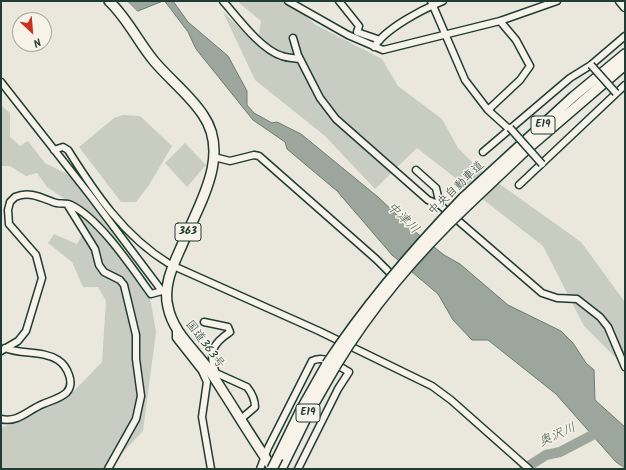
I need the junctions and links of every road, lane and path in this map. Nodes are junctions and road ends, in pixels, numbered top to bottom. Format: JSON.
{"nodes":[{"id":1,"x":109,"y":1,"type":"edge"},
{"id":2,"x":223,"y":1,"type":"edge"},
{"id":3,"x":288,"y":1,"type":"edge"},
{"id":4,"x":339,"y":1,"type":"edge"},
{"id":5,"x":443,"y":1,"type":"edge"},
{"id":6,"x":557,"y":1,"type":"edge"},
{"id":7,"x":620,"y":1,"type":"edge"},
{"id":8,"x":432,"y":3,"type":"edge"},
{"id":9,"x":625,"y":7,"type":"edge"},
{"id":10,"x":500,"y":21,"type":"junction"},
{"id":11,"x":444,"y":33,"type":"junction"},
{"id":12,"x":625,"y":36,"type":"edge"},
{"id":13,"x":293,"y":38,"type":"dead end"},
{"id":14,"x":380,"y":40,"type":"junction"},
{"id":15,"x":374,"y":47,"type":"junction"},
{"id":16,"x":625,"y":54,"type":"edge"},
{"id":17,"x":300,"y":59,"type":"junction"},
{"id":18,"x":591,"y":64,"type":"junction"},
{"id":19,"x":625,"y":66,"type":"edge"},
{"id":20,"x":1,"y":82,"type":"edge"},
{"id":21,"x":625,"y":85,"type":"edge"},
{"id":22,"x":616,"y":92,"type":"junction"},
{"id":23,"x":488,"y":110,"type":"junction"},
{"id":24,"x":510,"y":128,"type":"junction"},
{"id":25,"x":54,"y":150,"type":"junction"},
{"id":26,"x":483,"y":152,"type":"dead end"},
{"id":27,"x":214,"y":157,"type":"junction"},
{"id":28,"x":542,"y":164,"type":"junction"},
{"id":29,"x":416,"y":170,"type":"dead end"},
{"id":30,"x":519,"y":184,"type":"dead end"},
{"id":31,"x":466,"y":201,"type":"junction"},
{"id":32,"x":67,"y":204,"type":"junction"},
{"id":33,"x":440,"y":205,"type":"junction"},
{"id":34,"x":168,"y":263,"type":"dead end"},
{"id":35,"x":178,"y":268,"type":"dead end"},
{"id":36,"x":389,"y":272,"type":"dead end"},
{"id":37,"x":164,"y":291,"type":"junction"},
{"id":38,"x":204,"y":322,"type":"dead end"},
{"id":39,"x":176,"y":328,"type":"junction"},
{"id":40,"x":3,"y":349,"type":"edge"},
{"id":41,"x":625,"y":368,"type":"edge"},
{"id":42,"x":214,"y":374,"type":"junction"},
{"id":43,"x":1,"y":419,"type":"edge"},
{"id":44,"x":241,"y":419,"type":"junction"},
{"id":45,"x":265,"y":458,"type":"junction"},
{"id":46,"x":281,"y":462,"type":"edge"},
{"id":47,"x":527,"y":467,"type":"edge"},
{"id":48,"x":108,"y":469,"type":"edge"},
{"id":49,"x":210,"y":469,"type":"edge"},
{"id":50,"x":260,"y":469,"type":"edge"},
{"id":51,"x":273,"y":469,"type":"edge"},
{"id":52,"x":298,"y":469,"type":"edge"}],
"edges":[{"from":1,"to":27,"type":"highway","name":"国道363号","number":"363"},
{"from":2,"to":17,"type":"street"},
{"from":3,"to":15,"type":"street"},
{"from":4,"to":14,"type":"street"},
{"from":5,"to":8,"type":"street"},
{"from":6,"to":10,"type":"street"},
{"from":7,"to":9,"type":"main road"},
{"from":8,"to":11,"type":"street"},
{"from":8,"to":14,"type":"street"},
{"from":10,"to":11,"type":"street"},
{"from":10,"to":23,"type":"street"},
{"from":11,"to":15,"type":"street"},
{"from":11,"to":23,"type":"street"},
{"from":12,"to":18,"type":"street"},
{"from":13,"to":17,"type":"street"},
{"from":14,"to":15,"type":"street"},
{"from":16,"to":31,"type":"highway","name":"中央自動車道","number":"E19"},
{"from":17,"to":33,"type":"street"},
{"from":18,"to":22,"type":"street","bridge":true},
{"from":18,"to":24,"type":"street"},
{"from":19,"to":31,"type":"highway","name":"中央自動車道","number":"E19"},
{"from":20,"to":25,"type":"street"},
{"from":21,"to":22,"type":"street"},
{"from":22,"to":28,"type":"street"},
{"from":23,"to":24,"type":"street"},
{"from":24,"to":26,"type":"street"},
{"from":24,"to":28,"type":"street","bridge":true},
{"from":25,"to":34,"type":"street"},
{"from":25,"to":37,"type":"street"},
{"from":27,"to":36,"type":"street"},
{"from":27,"to":37,"type":"highway","name":"国道363号","number":"363"},
{"from":28,"to":30,"type":"street"},
{"from":29,"to":33,"type":"street"},
{"from":31,"to":46,"type":"highway","name":"中央自動車道","number":"E19","bridge":true},
{"from":32,"to":37,"type":"street"},
{"from":32,"to":40,"type":"street"},
{"from":32,"to":48,"type":"street"},
{"from":33,"to":41,"type":"street"},
{"from":35,"to":47,"type":"street"},
{"from":37,"to":39,"type":"highway","name":"国道363号","number":"363"},
{"from":38,"to":42,"type":"street"},
{"from":39,"to":42,"type":"highway","name":"国道363号","number":"363"},
{"from":39,"to":49,"type":"street"},
{"from":40,"to":43,"type":"street"},
{"from":42,"to":44,"type":"highway","name":"国道363号","number":"363"},
{"from":42,"to":44,"type":"street"},
{"from":44,"to":45,"type":"highway","name":"国道363号","number":"363"},
{"from":45,"to":50,"type":"street"},
{"from":45,"to":51,"type":"highway","name":"国道363号","number":"363"},
{"from":45,"to":52,"type":"street"},
{"from":46,"to":51,"type":"highway","name":"中央自動車道","number":"E19","bridge":true}]}
